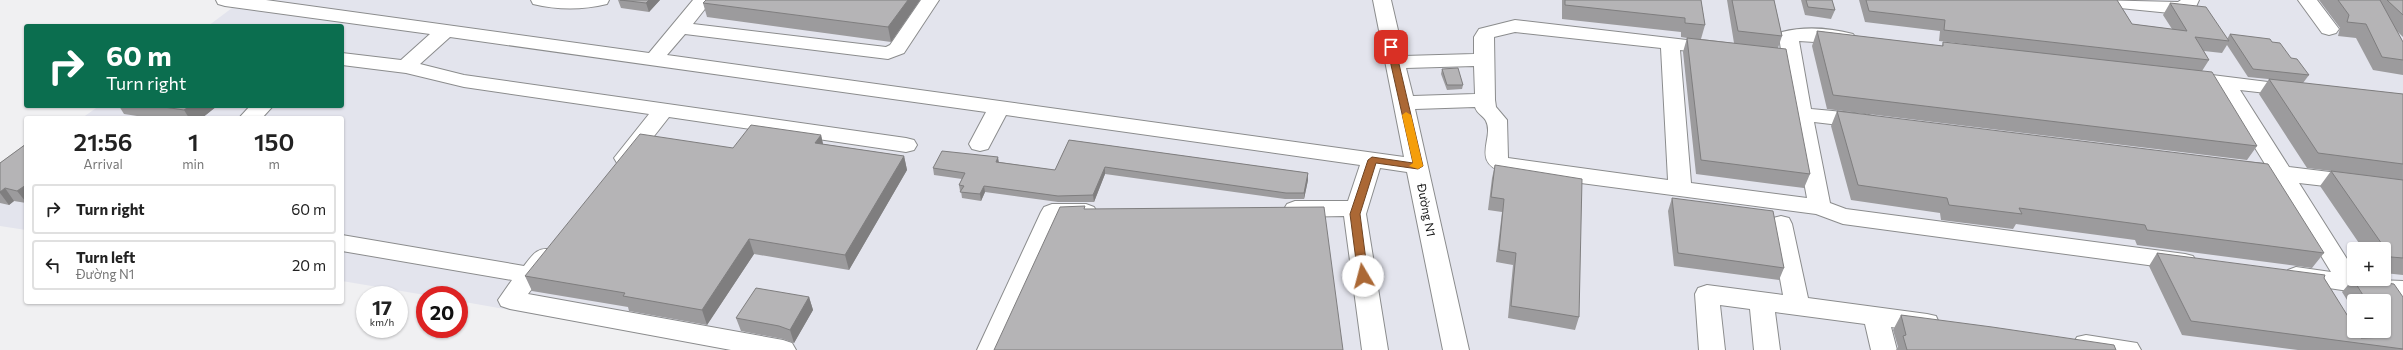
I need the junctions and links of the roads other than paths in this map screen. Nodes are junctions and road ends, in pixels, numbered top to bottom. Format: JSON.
{"nodes":[{"id":1,"x":225,"y":0,"type":"edge"},
{"id":2,"x":540,"y":0,"type":"edge"},
{"id":3,"x":600,"y":0,"type":"edge"},
{"id":4,"x":704,"y":0,"type":"edge"},
{"id":5,"x":930,"y":0,"type":"edge"},
{"id":6,"x":1382,"y":0,"type":"edge"},
{"id":7,"x":2100,"y":0,"type":"edge"},
{"id":8,"x":2190,"y":0,"type":"edge"},
{"id":9,"x":2307,"y":0,"type":"edge"},
{"id":10,"x":680,"y":28,"type":"junction"},
{"id":11,"x":2329,"y":29,"type":"dead end"},
{"id":12,"x":445,"y":31,"type":"junction"},
{"id":13,"x":1865,"y":40,"type":"edge"},
{"id":14,"x":1670,"y":43,"type":"junction"},
{"id":15,"x":1791,"y":57,"type":"junction"},
{"id":16,"x":344,"y":59,"type":"edge"},
{"id":17,"x":653,"y":60,"type":"junction"},
{"id":18,"x":1484,"y":60,"type":"junction"},
{"id":19,"x":1394,"y":62,"type":"junction"},
{"id":20,"x":406,"y":67,"type":"junction"},
{"id":21,"x":2170,"y":76,"type":"edge"},
{"id":22,"x":2225,"y":82,"type":"junction"},
{"id":23,"x":2314,"y":92,"type":"edge"},
{"id":24,"x":1485,"y":100,"type":"junction"},
{"id":25,"x":1404,"y":103,"type":"junction"},
{"id":26,"x":261,"y":108,"type":"edge"},
{"id":27,"x":999,"y":108,"type":"junction"},
{"id":28,"x":664,"y":110,"type":"junction"},
{"id":29,"x":1802,"y":114,"type":"junction"},
{"id":30,"x":251,"y":116,"type":"edge"},
{"id":31,"x":1881,"y":123,"type":"edge"},
{"id":32,"x":980,"y":144,"type":"dead end"},
{"id":33,"x":906,"y":145,"type":"dead end"},
{"id":34,"x":1372,"y":160,"type":"junction"},
{"id":35,"x":1418,"y":166,"type":"junction"},
{"id":36,"x":2227,"y":167,"type":"edge"},
{"id":37,"x":614,"y":171,"type":"edge"},
{"id":38,"x":2280,"y":173,"type":"junction"},
{"id":39,"x":1680,"y":188,"type":"junction"},
{"id":40,"x":2403,"y":188,"type":"edge"},
{"id":41,"x":1820,"y":207,"type":"junction"},
{"id":42,"x":1357,"y":208,"type":"junction"},
{"id":43,"x":1273,"y":209,"type":"edge"},
{"id":44,"x":1108,"y":212,"type":"edge"},
{"id":45,"x":1781,"y":224,"type":"dead end"},
{"id":46,"x":560,"y":239,"type":"edge"},
{"id":47,"x":344,"y":242,"type":"edge"},
{"id":48,"x":2208,"y":265,"type":"edge"},
{"id":49,"x":2276,"y":274,"type":"edge"},
{"id":50,"x":530,"y":275,"type":"junction"},
{"id":51,"x":2347,"y":278,"type":"edge"},
{"id":52,"x":2347,"y":283,"type":"edge"},
{"id":53,"x":2373,"y":286,"type":"edge"},
{"id":54,"x":2403,"y":290,"type":"edge"},
{"id":55,"x":1762,"y":302,"type":"junction"},
{"id":56,"x":1797,"y":306,"type":"junction"},
{"id":57,"x":1876,"y":317,"type":"junction"},
{"id":58,"x":1947,"y":326,"type":"edge"},
{"id":59,"x":2065,"y":342,"type":"edge"},
{"id":60,"x":782,"y":350,"type":"edge"},
{"id":61,"x":990,"y":350,"type":"edge"},
{"id":62,"x":1375,"y":350,"type":"edge"},
{"id":63,"x":1456,"y":350,"type":"edge"},
{"id":64,"x":1712,"y":350,"type":"edge"},
{"id":65,"x":1767,"y":350,"type":"edge"},
{"id":66,"x":1884,"y":350,"type":"edge"},
{"id":67,"x":2128,"y":350,"type":"edge"}],
"edges":[{"from":1,"to":12,"type":"street"},
{"from":2,"to":3,"type":"street"},
{"from":4,"to":10,"type":"street"},
{"from":5,"to":10,"type":"street"},
{"from":6,"to":19,"type":"street","name":"Đường N1"},
{"from":7,"to":8,"type":"street"},
{"from":9,"to":11,"type":"street"},
{"from":10,"to":17,"type":"street"},
{"from":12,"to":17,"type":"street"},
{"from":12,"to":20,"type":"street"},
{"from":13,"to":15,"type":"street"},
{"from":14,"to":15,"type":"street"},
{"from":14,"to":18,"type":"street"},
{"from":14,"to":39,"type":"street"},
{"from":15,"to":29,"type":"street"},
{"from":16,"to":20,"type":"street"},
{"from":17,"to":27,"type":"street"},
{"from":18,"to":19,"type":"street"},
{"from":18,"to":24,"type":"street"},
{"from":19,"to":25,"type":"street","name":"Đường N1"},
{"from":20,"to":28,"type":"street"},
{"from":21,"to":22,"type":"street"},
{"from":22,"to":23,"type":"street"},
{"from":22,"to":38,"type":"street"},
{"from":24,"to":25,"type":"street"},
{"from":24,"to":39,"type":"street"},
{"from":25,"to":35,"type":"street","name":"Đường N1"},
{"from":26,"to":30,"type":"street"},
{"from":27,"to":32,"type":"street"},
{"from":27,"to":34,"type":"street"},
{"from":28,"to":33,"type":"street"},
{"from":28,"to":37,"type":"street"},
{"from":29,"to":31,"type":"street"},
{"from":29,"to":41,"type":"street"},
{"from":34,"to":35,"type":"street"},
{"from":34,"to":42,"type":"street"},
{"from":35,"to":63,"type":"street","name":"Đường N1"},
{"from":36,"to":38,"type":"street"},
{"from":38,"to":40,"type":"street"},
{"from":38,"to":51,"type":"street"},
{"from":39,"to":41,"type":"street"},
{"from":41,"to":48,"type":"street"},
{"from":42,"to":43,"type":"street"},
{"from":42,"to":62,"type":"street"},
{"from":44,"to":61,"type":"street"},
{"from":45,"to":56,"type":"street"},
{"from":46,"to":50,"type":"street"},
{"from":47,"to":50,"type":"street"},
{"from":49,"to":52,"type":"street"},
{"from":50,"to":60,"type":"street"},
{"from":53,"to":54,"type":"street"},
{"from":55,"to":56,"type":"street"},
{"from":55,"to":64,"type":"street"},
{"from":55,"to":65,"type":"street"},
{"from":56,"to":57,"type":"street"},
{"from":57,"to":58,"type":"street"},
{"from":57,"to":66,"type":"street"},
{"from":59,"to":67,"type":"street"}]}
